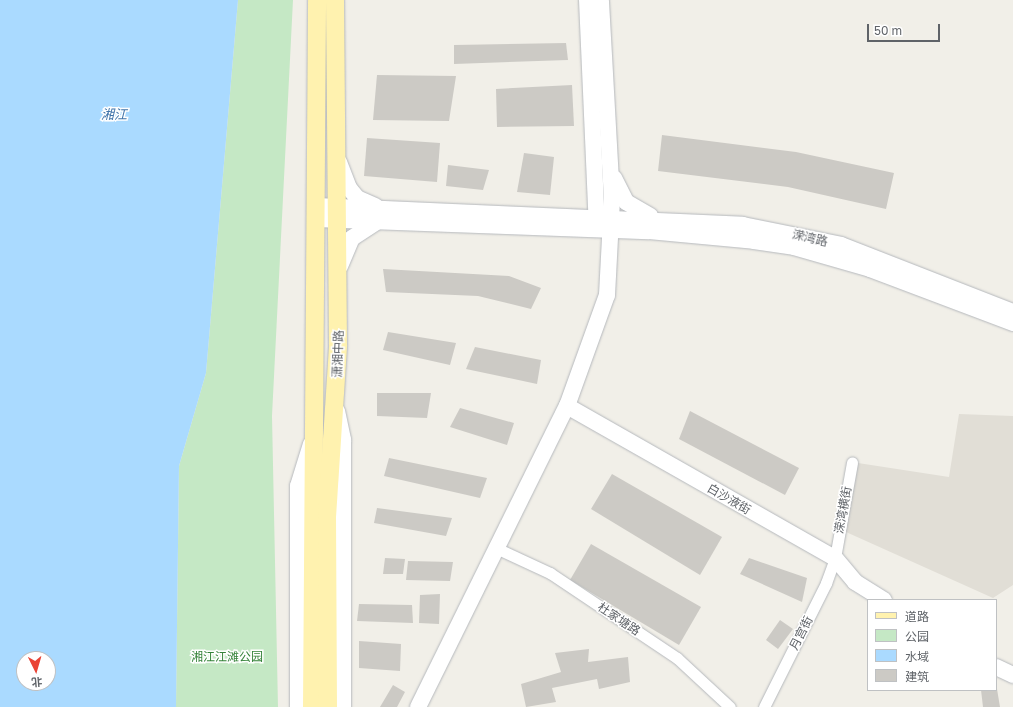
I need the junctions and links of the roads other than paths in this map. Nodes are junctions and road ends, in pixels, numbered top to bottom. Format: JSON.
{"nodes":[{"id":1,"x":316,"y":0,"type":"edge"},
{"id":2,"x":335,"y":0,"type":"edge"},
{"id":3,"x":587,"y":0,"type":"edge"},
{"id":4,"x":601,"y":0,"type":"edge"},
{"id":5,"x":339,"y":160,"type":"junction"},
{"id":6,"x":610,"y":167,"type":"junction"},
{"id":7,"x":593,"y":181,"type":"junction"},
{"id":8,"x":316,"y":212,"type":"junction"},
{"id":9,"x":339,"y":213,"type":"junction"},
{"id":10,"x":387,"y":214,"type":"junction"},
{"id":11,"x":561,"y":215,"type":"junction"},
{"id":12,"x":666,"y":219,"type":"junction"},
{"id":13,"x":603,"y":223,"type":"junction"},
{"id":14,"x":339,"y":270,"type":"junction"},
{"id":15,"x":1013,"y":312,"type":"edge"},
{"id":16,"x":1013,"y":323,"type":"edge"},
{"id":17,"x":335,"y":404,"type":"junction"},
{"id":18,"x":567,"y":406,"type":"junction"},
{"id":19,"x":315,"y":429,"type":"junction"},
{"id":20,"x":852,"y":463,"type":"dead end"},
{"id":21,"x":322,"y":468,"type":"junction"},
{"id":22,"x":496,"y":548,"type":"junction"},
{"id":23,"x":835,"y":558,"type":"junction"},
{"id":24,"x":882,"y":599,"type":"edge"},
{"id":25,"x":997,"y":667,"type":"edge"},
{"id":26,"x":1013,"y":675,"type":"edge"},
{"id":27,"x":298,"y":707,"type":"edge"},
{"id":28,"x":312,"y":707,"type":"edge"},
{"id":29,"x":328,"y":707,"type":"edge"},
{"id":30,"x":343,"y":707,"type":"edge"},
{"id":31,"x":418,"y":707,"type":"edge"},
{"id":32,"x":730,"y":707,"type":"edge"},
{"id":33,"x":764,"y":707,"type":"edge"}],
"edges":[{"from":1,"to":8,"type":"main road","name":"潇湘中路"},
{"from":2,"to":5,"type":"main road","name":"潇湘中路"},
{"from":3,"to":7,"type":"main road"},
{"from":4,"to":6,"type":"main road"},
{"from":5,"to":9,"type":"main road","name":"潇湘中路"},
{"from":5,"to":10,"type":"main road"},
{"from":6,"to":12,"type":"main road"},
{"from":6,"to":13,"type":"main road"},
{"from":7,"to":11,"type":"main road"},
{"from":7,"to":13,"type":"main road"},
{"from":8,"to":9,"type":"main road"},
{"from":8,"to":19,"type":"main road","name":"潇湘中路"},
{"from":9,"to":10,"type":"main road"},
{"from":9,"to":14,"type":"main road","name":"潇湘中路"},
{"from":10,"to":11,"type":"main road"},
{"from":10,"to":13,"type":"main road"},
{"from":10,"to":14,"type":"main road"},
{"from":11,"to":13,"type":"main road"},
{"from":12,"to":13,"type":"main road","name":"溁湾路"},
{"from":12,"to":15,"type":"main road","name":"溁湾路"},
{"from":13,"to":16,"type":"main road"},
{"from":13,"to":18,"type":"main road"},
{"from":14,"to":17,"type":"main road","name":"潇湘中路"},
{"from":17,"to":21,"type":"main road","name":"潇湘中路"},
{"from":17,"to":30,"type":"main road"},
{"from":18,"to":22,"type":"main road"},
{"from":18,"to":23,"type":"main road","name":"白沙液街"},
{"from":19,"to":21,"type":"main road","name":"潇湘中路"},
{"from":19,"to":27,"type":"main road"},
{"from":20,"to":23,"type":"street","name":"溁湾横街"},
{"from":21,"to":28,"type":"main road","name":"潇湘中路"},
{"from":21,"to":29,"type":"main road","name":"潇湘中路"},
{"from":22,"to":31,"type":"main road"},
{"from":22,"to":32,"type":"street","name":"杜家塘路"},
{"from":23,"to":24,"type":"main road","name":"白沙液街"},
{"from":23,"to":33,"type":"street","name":"月宫街"},
{"from":25,"to":26,"type":"main road"}]}
